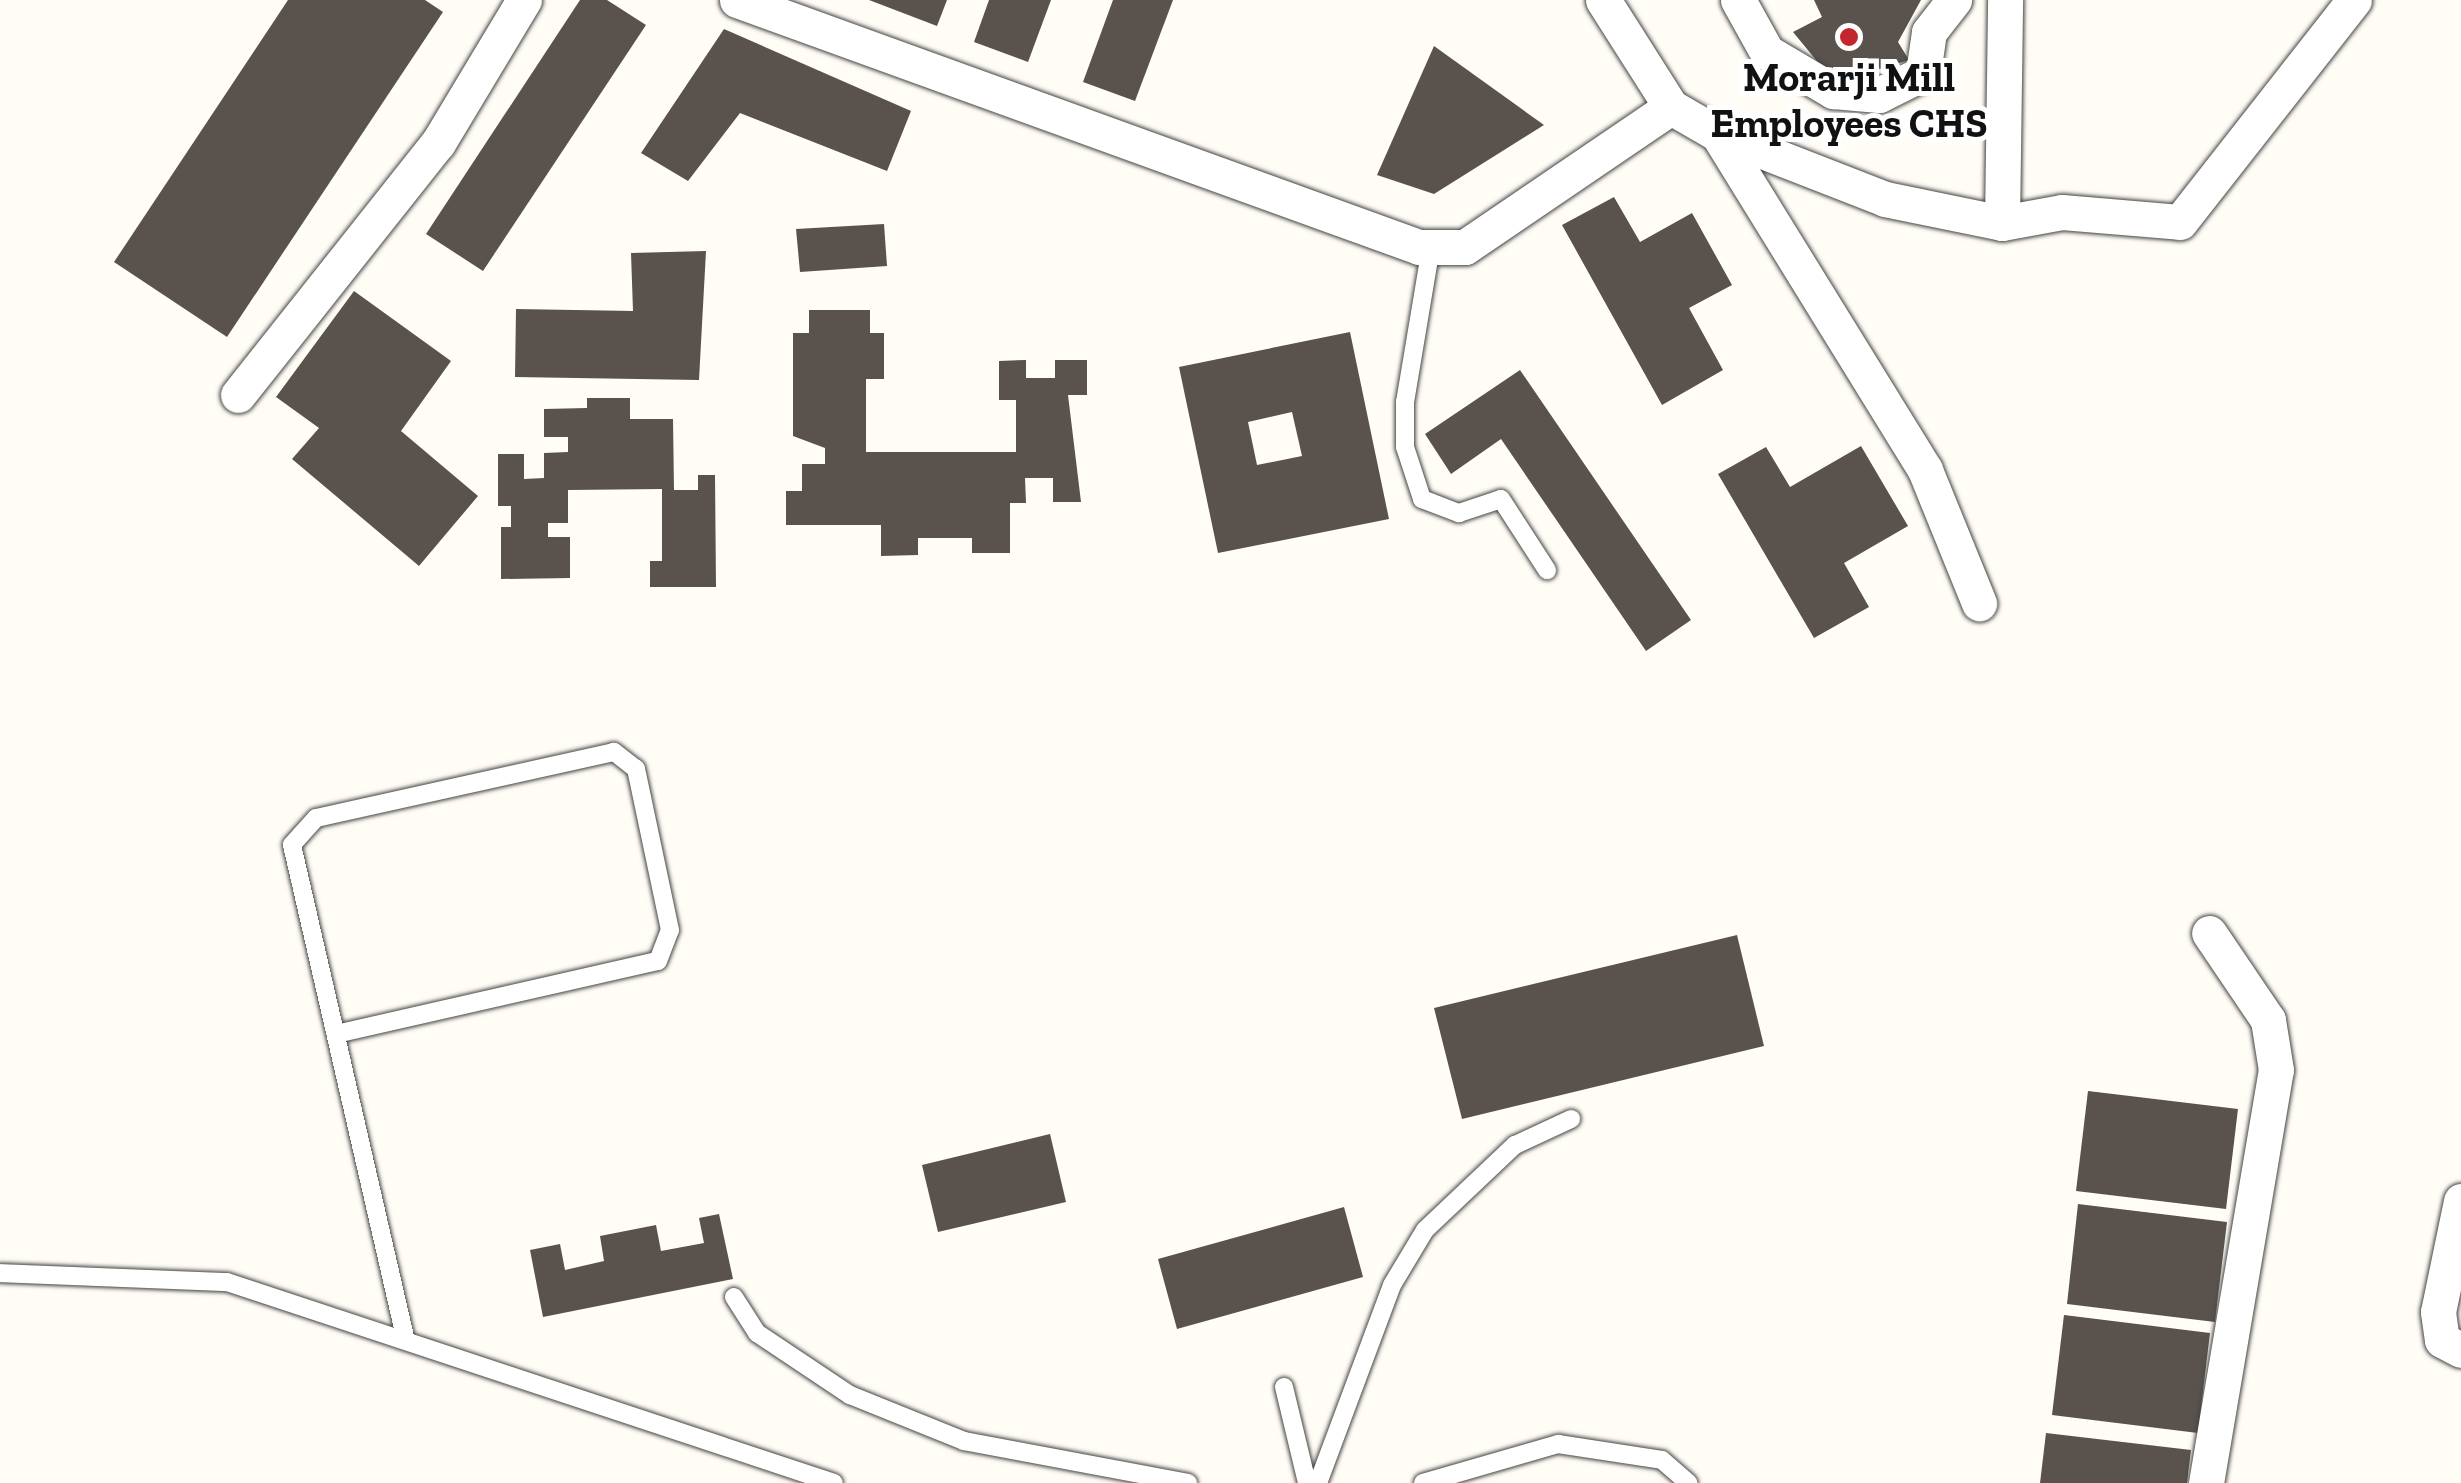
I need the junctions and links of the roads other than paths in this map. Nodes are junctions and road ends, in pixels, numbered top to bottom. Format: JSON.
{"nodes":[{"id":1,"x":524,"y":0,"type":"edge"},
{"id":2,"x":737,"y":0,"type":"edge"},
{"id":3,"x":1603,"y":0,"type":"edge"},
{"id":4,"x":1738,"y":0,"type":"edge"},
{"id":5,"x":1954,"y":0,"type":"edge"},
{"id":6,"x":2005,"y":0,"type":"edge"},
{"id":7,"x":2354,"y":0,"type":"edge"},
{"id":8,"x":1671,"y":107,"type":"junction"},
{"id":9,"x":1716,"y":132,"type":"junction"},
{"id":10,"x":2002,"y":223,"type":"junction"},
{"id":11,"x":1431,"y":247,"type":"junction"},
{"id":12,"x":238,"y":394,"type":"dead end"},
{"id":13,"x":1546,"y":570,"type":"dead end"},
{"id":14,"x":1979,"y":603,"type":"dead end"},
{"id":15,"x":2210,"y":933,"type":"dead end"},
{"id":16,"x":336,"y":1034,"type":"junction"},
{"id":17,"x":1571,"y":1120,"type":"dead end"},
{"id":18,"x":2461,"y":1201,"type":"edge"},
{"id":19,"x":0,"y":1273,"type":"edge"},
{"id":20,"x":734,"y":1298,"type":"dead end"},
{"id":21,"x":406,"y":1337,"type":"junction"},
{"id":22,"x":2461,"y":1350,"type":"edge"},
{"id":23,"x":1284,"y":1387,"type":"dead end"},
{"id":24,"x":834,"y":1483,"type":"edge"},
{"id":25,"x":1188,"y":1483,"type":"edge"},
{"id":26,"x":1308,"y":1483,"type":"edge"},
{"id":27,"x":1318,"y":1483,"type":"edge"},
{"id":28,"x":1422,"y":1483,"type":"edge"},
{"id":29,"x":1688,"y":1483,"type":"edge"},
{"id":30,"x":2206,"y":1483,"type":"edge"}],
"edges":[{"from":1,"to":12,"type":"street"},
{"from":2,"to":11,"type":"street"},
{"from":3,"to":8,"type":"street"},
{"from":4,"to":5,"type":"street"},
{"from":6,"to":10,"type":"street"},
{"from":7,"to":10,"type":"street"},
{"from":8,"to":9,"type":"street"},
{"from":8,"to":11,"type":"street"},
{"from":9,"to":10,"type":"street"},
{"from":9,"to":14,"type":"street"},
{"from":11,"to":13,"type":"lane"},
{"from":15,"to":30,"type":"street"},
{"from":16,"to":16,"type":"lane"},
{"from":16,"to":21,"type":"lane"},
{"from":17,"to":27,"type":"lane"},
{"from":18,"to":22,"type":"street"},
{"from":19,"to":21,"type":"lane"},
{"from":20,"to":25,"type":"lane"},
{"from":21,"to":24,"type":"lane"},
{"from":23,"to":26,"type":"lane"},
{"from":28,"to":29,"type":"lane"}]}
